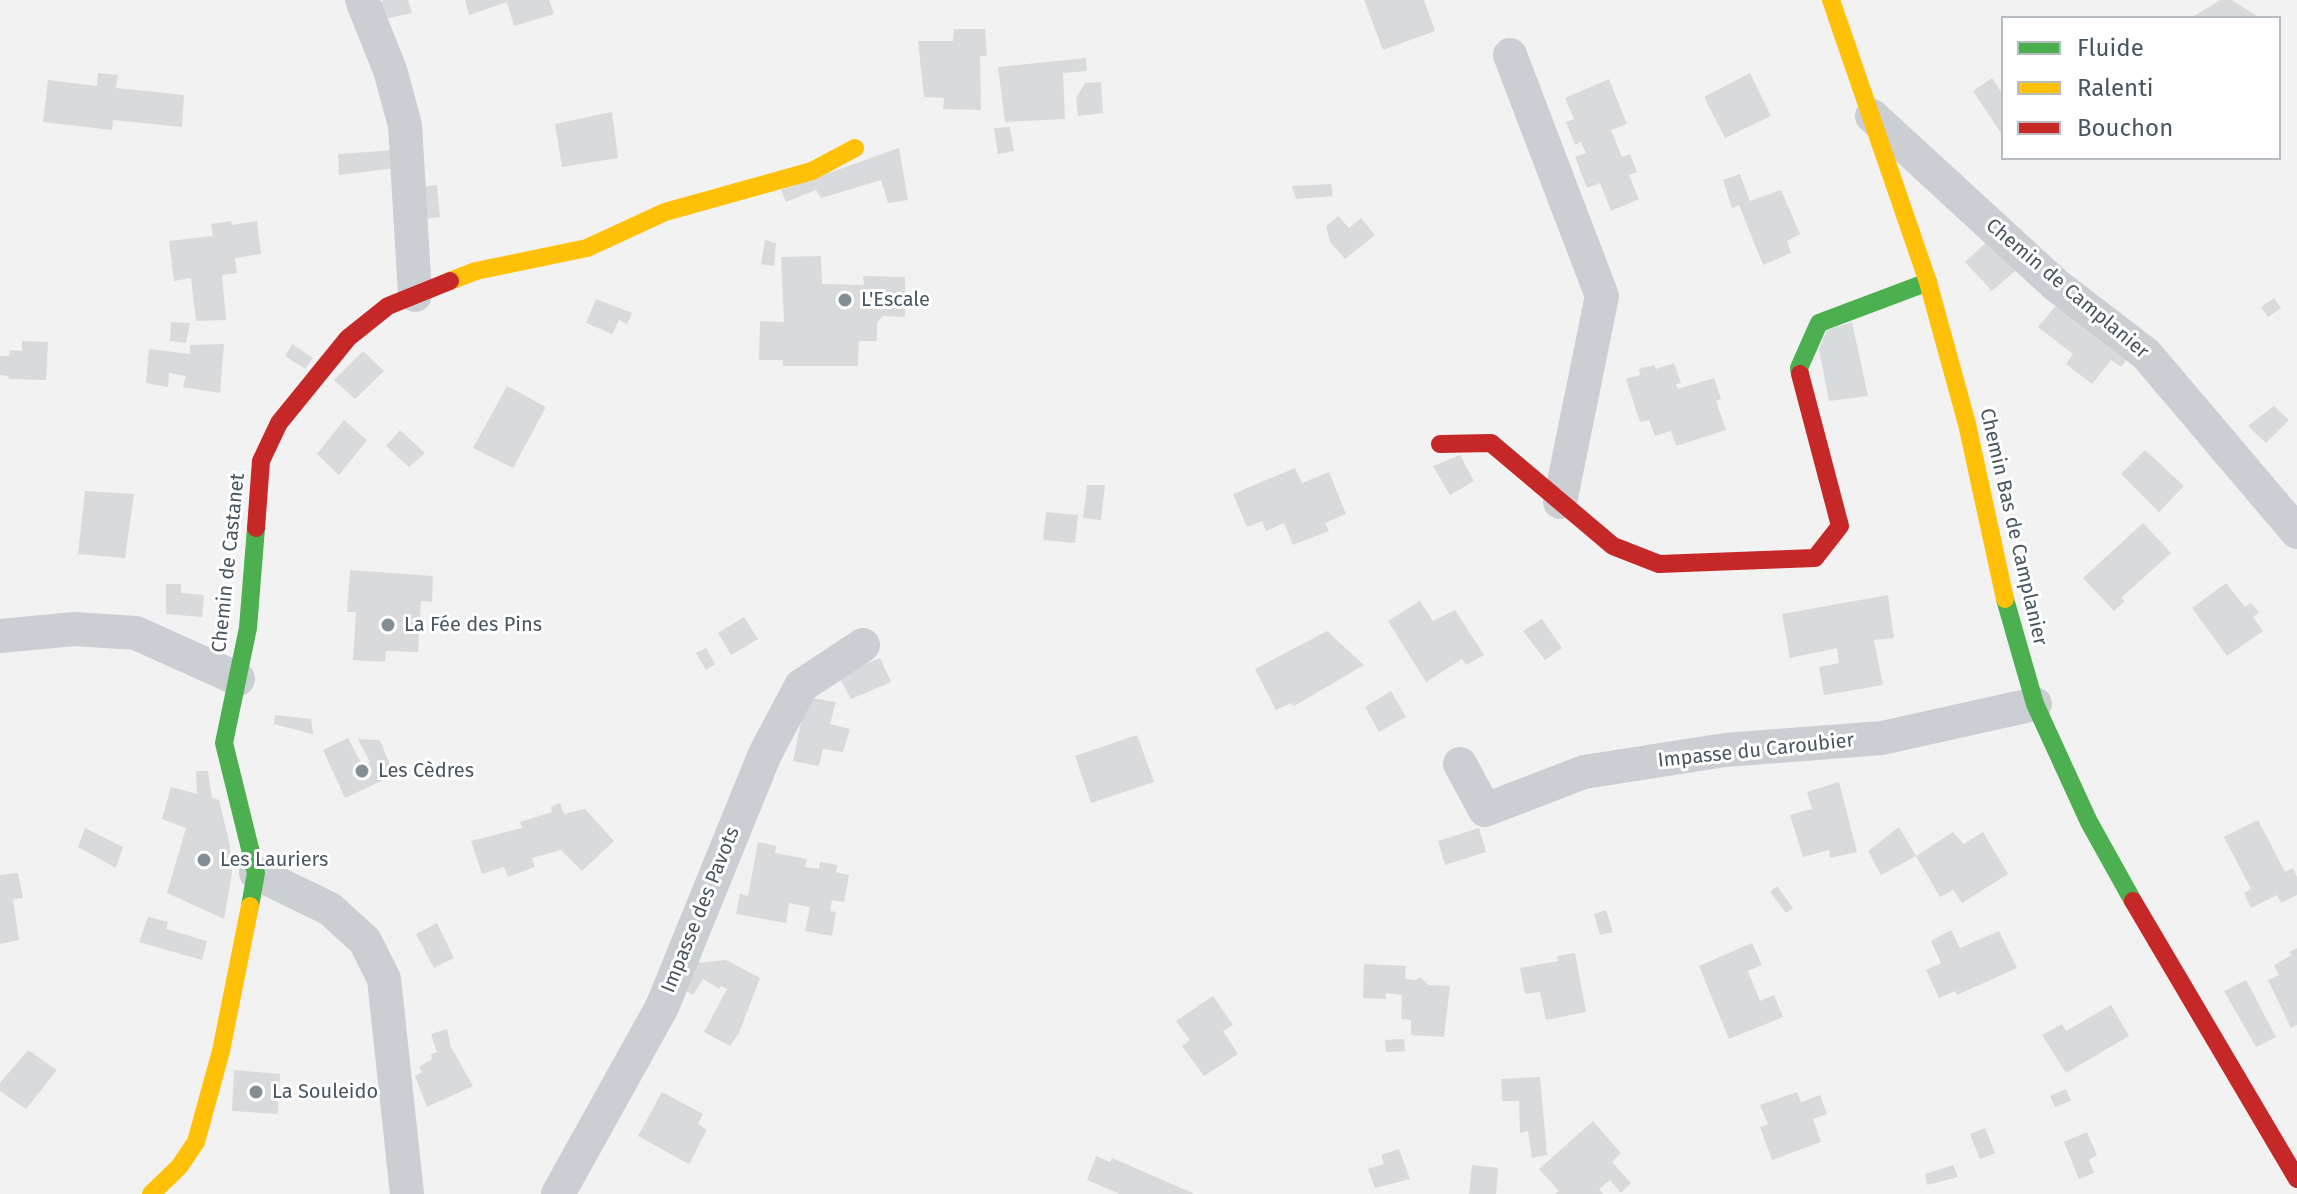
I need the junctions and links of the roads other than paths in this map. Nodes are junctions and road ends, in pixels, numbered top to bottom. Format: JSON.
{"nodes":[{"id":1,"x":362,"y":0,"type":"edge"},
{"id":2,"x":1831,"y":0,"type":"edge"},
{"id":3,"x":1510,"y":55,"type":"dead end"},
{"id":4,"x":1872,"y":116,"type":"junction"},
{"id":5,"x":855,"y":148,"type":"dead end"},
{"id":6,"x":1928,"y":282,"type":"junction"},
{"id":7,"x":415,"y":295,"type":"junction"},
{"id":8,"x":1440,"y":444,"type":"dead end"},
{"id":9,"x":1560,"y":502,"type":"junction"},
{"id":10,"x":2297,"y":532,"type":"edge"},
{"id":11,"x":0,"y":636,"type":"edge"},
{"id":12,"x":863,"y":645,"type":"dead end"},
{"id":13,"x":238,"y":679,"type":"junction"},
{"id":14,"x":2035,"y":704,"type":"junction"},
{"id":15,"x":1460,"y":764,"type":"dead end"},
{"id":16,"x":256,"y":873,"type":"junction"},
{"id":17,"x":2297,"y":1179,"type":"edge"},
{"id":18,"x":151,"y":1194,"type":"edge"},
{"id":19,"x":407,"y":1194,"type":"edge"},
{"id":20,"x":558,"y":1194,"type":"edge"}],
"edges":[{"from":1,"to":7,"type":"street"},
{"from":2,"to":4,"type":"street","name":"Chemin de Camplanier"},
{"from":3,"to":9,"type":"street"},
{"from":4,"to":6,"type":"street","name":"Chemin Bas de Camplanier"},
{"from":4,"to":10,"type":"street","name":"Chemin de Camplanier"},
{"from":5,"to":7,"type":"street","name":"Chemin de Castanet"},
{"from":6,"to":9,"type":"street"},
{"from":6,"to":14,"type":"street","name":"Chemin Bas de Camplanier"},
{"from":7,"to":13,"type":"street","name":"Chemin de Castanet"},
{"from":8,"to":9,"type":"street"},
{"from":11,"to":13,"type":"street"},
{"from":12,"to":20,"type":"street","name":"Impasse des Pavots"},
{"from":13,"to":16,"type":"street","name":"Chemin de Castanet"},
{"from":14,"to":15,"type":"street","name":"Impasse du Caroubier"},
{"from":14,"to":17,"type":"street","name":"Chemin Bas de Camplanier"},
{"from":16,"to":18,"type":"street","name":"Chemin de Castanet"},
{"from":16,"to":19,"type":"street"}]}
